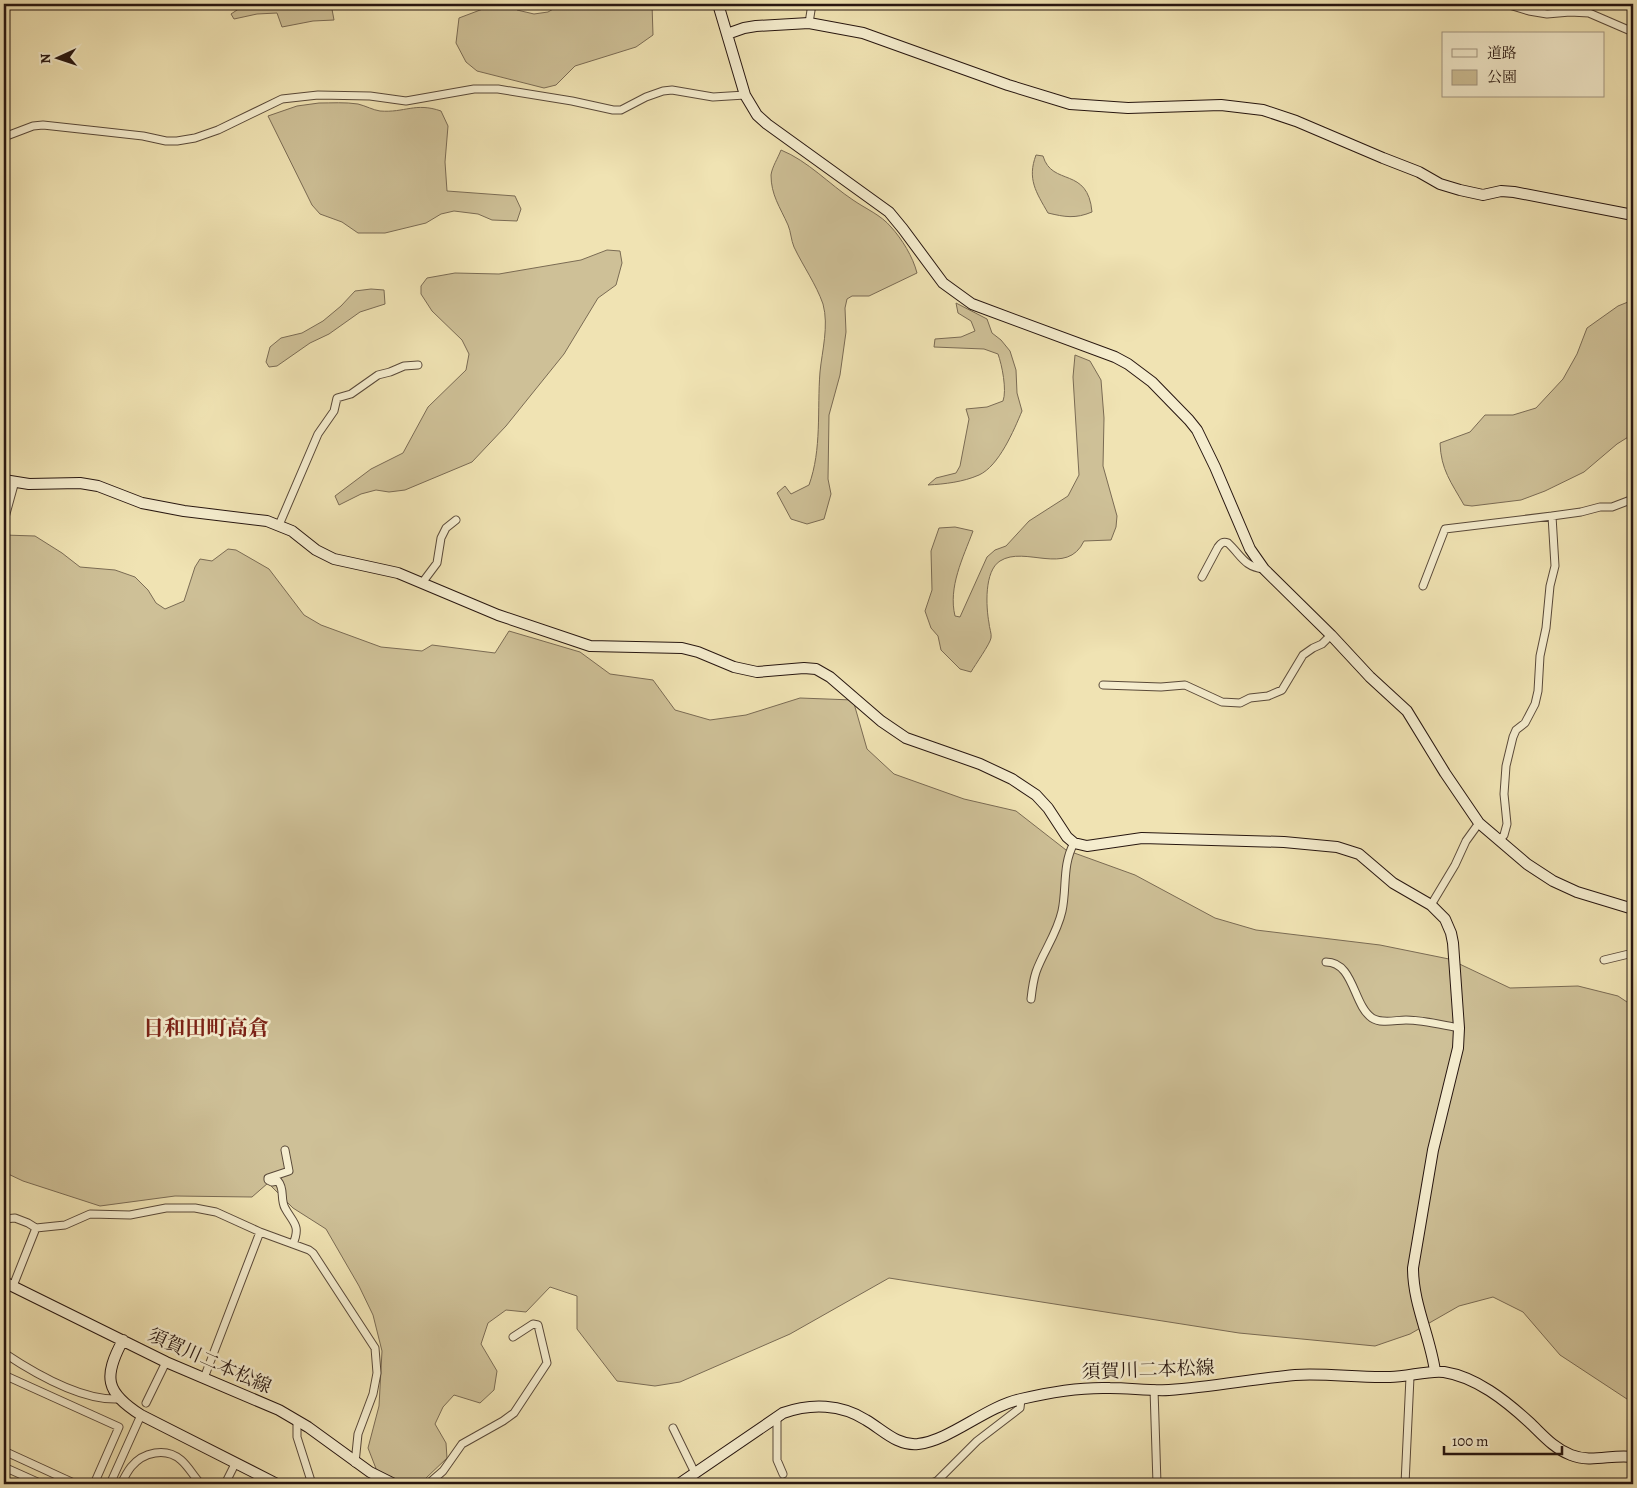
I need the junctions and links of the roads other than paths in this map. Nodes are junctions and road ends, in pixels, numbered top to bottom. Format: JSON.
{"nodes":[{"id":1,"x":718,"y":4,"type":"edge"},
{"id":2,"x":812,"y":4,"type":"edge"},
{"id":3,"x":1506,"y":4,"type":"edge"},
{"id":4,"x":809,"y":22,"type":"junction"},
{"id":5,"x":1633,"y":32,"type":"edge"},
{"id":6,"x":727,"y":34,"type":"junction"},
{"id":7,"x":745,"y":96,"type":"junction"},
{"id":8,"x":4,"y":137,"type":"edge"},
{"id":9,"x":1633,"y":215,"type":"edge"},
{"id":10,"x":418,"y":365,"type":"dead end"},
{"id":11,"x":4,"y":480,"type":"edge"},
{"id":12,"x":15,"y":482,"type":"junction"},
{"id":13,"x":1633,"y":498,"type":"edge"},
{"id":14,"x":1552,"y":516,"type":"junction"},
{"id":15,"x":456,"y":520,"type":"dead end"},
{"id":16,"x":4,"y":521,"type":"edge"},
{"id":17,"x":279,"y":525,"type":"junction"},
{"id":18,"x":1264,"y":569,"type":"junction"},
{"id":19,"x":1202,"y":577,"type":"dead end"},
{"id":20,"x":422,"y":583,"type":"junction"},
{"id":21,"x":1423,"y":586,"type":"dead end"},
{"id":22,"x":1331,"y":635,"type":"junction"},
{"id":23,"x":1103,"y":685,"type":"dead end"},
{"id":24,"x":1479,"y":823,"type":"junction"},
{"id":25,"x":1499,"y":841,"type":"junction"},
{"id":26,"x":1074,"y":843,"type":"junction"},
{"id":27,"x":1431,"y":905,"type":"junction"},
{"id":28,"x":1633,"y":909,"type":"edge"},
{"id":29,"x":1633,"y":953,"type":"edge"},
{"id":30,"x":1604,"y":960,"type":"dead end"},
{"id":31,"x":1326,"y":962,"type":"dead end"},
{"id":32,"x":1031,"y":999,"type":"dead end"},
{"id":33,"x":1459,"y":1028,"type":"junction"},
{"id":34,"x":285,"y":1150,"type":"dead end"},
{"id":35,"x":4,"y":1219,"type":"edge"},
{"id":36,"x":36,"y":1228,"type":"junction"},
{"id":37,"x":260,"y":1232,"type":"junction"},
{"id":38,"x":294,"y":1244,"type":"junction"},
{"id":39,"x":8,"y":1284,"type":"edge"},
{"id":40,"x":513,"y":1337,"type":"dead end"},
{"id":41,"x":123,"y":1340,"type":"junction"},
{"id":42,"x":4,"y":1353,"type":"edge"},
{"id":43,"x":166,"y":1362,"type":"junction"},
{"id":44,"x":1435,"y":1371,"type":"junction"},
{"id":45,"x":4,"y":1375,"type":"edge"},
{"id":46,"x":1410,"y":1376,"type":"junction"},
{"id":47,"x":204,"y":1378,"type":"junction"},
{"id":48,"x":1154,"y":1389,"type":"junction"},
{"id":49,"x":119,"y":1399,"type":"junction"},
{"id":50,"x":1021,"y":1399,"type":"junction"},
{"id":51,"x":146,"y":1403,"type":"dead end"},
{"id":52,"x":141,"y":1415,"type":"junction"},
{"id":53,"x":777,"y":1418,"type":"junction"},
{"id":54,"x":297,"y":1421,"type":"junction"},
{"id":55,"x":673,"y":1428,"type":"dead end"},
{"id":56,"x":4,"y":1450,"type":"edge"},
{"id":57,"x":1633,"y":1457,"type":"edge"},
{"id":58,"x":355,"y":1462,"type":"junction"},
{"id":59,"x":235,"y":1464,"type":"junction"},
{"id":60,"x":4,"y":1466,"type":"edge"},
{"id":61,"x":696,"y":1473,"type":"junction"},
{"id":62,"x":783,"y":1474,"type":"dead end"},
{"id":63,"x":42,"y":1484,"type":"edge"},
{"id":64,"x":76,"y":1484,"type":"edge"},
{"id":65,"x":94,"y":1484,"type":"edge"},
{"id":66,"x":110,"y":1484,"type":"edge"},
{"id":67,"x":121,"y":1484,"type":"edge"},
{"id":68,"x":201,"y":1484,"type":"edge"},
{"id":69,"x":225,"y":1484,"type":"edge"},
{"id":70,"x":277,"y":1484,"type":"edge"},
{"id":71,"x":312,"y":1484,"type":"edge"},
{"id":72,"x":394,"y":1484,"type":"edge"},
{"id":73,"x":428,"y":1484,"type":"edge"},
{"id":74,"x":679,"y":1484,"type":"edge"},
{"id":75,"x":929,"y":1484,"type":"edge"},
{"id":76,"x":1157,"y":1484,"type":"edge"},
{"id":77,"x":1405,"y":1484,"type":"edge"}],
"edges":[{"from":1,"to":6,"type":"street"},
{"from":2,"to":4,"type":"street"},
{"from":3,"to":5,"type":"street"},
{"from":4,"to":6,"type":"street"},
{"from":4,"to":9,"type":"street"},
{"from":6,"to":7,"type":"street"},
{"from":7,"to":8,"type":"street"},
{"from":7,"to":18,"type":"street"},
{"from":10,"to":17,"type":"street"},
{"from":11,"to":12,"type":"street"},
{"from":12,"to":16,"type":"street"},
{"from":12,"to":17,"type":"street"},
{"from":13,"to":14,"type":"street"},
{"from":14,"to":21,"type":"street"},
{"from":14,"to":25,"type":"street"},
{"from":15,"to":20,"type":"street"},
{"from":17,"to":20,"type":"street"},
{"from":18,"to":19,"type":"street"},
{"from":18,"to":22,"type":"street"},
{"from":20,"to":26,"type":"street"},
{"from":22,"to":23,"type":"street"},
{"from":22,"to":24,"type":"street"},
{"from":24,"to":25,"type":"street"},
{"from":24,"to":27,"type":"street"},
{"from":25,"to":28,"type":"street"},
{"from":26,"to":27,"type":"street"},
{"from":26,"to":32,"type":"street"},
{"from":27,"to":33,"type":"street"},
{"from":29,"to":30,"type":"street"},
{"from":31,"to":33,"type":"street"},
{"from":33,"to":44,"type":"street"},
{"from":34,"to":38,"type":"street"},
{"from":35,"to":36,"type":"street"},
{"from":36,"to":37,"type":"street"},
{"from":36,"to":39,"type":"street"},
{"from":37,"to":38,"type":"street"},
{"from":37,"to":47,"type":"street"},
{"from":38,"to":58,"type":"street"},
{"from":39,"to":41,"type":"street","name":"須賀川二本松線"},
{"from":40,"to":73,"type":"street"},
{"from":41,"to":43,"type":"street","name":"須賀川二本松線"},
{"from":41,"to":49,"type":"street"},
{"from":42,"to":49,"type":"street"},
{"from":43,"to":47,"type":"street","name":"須賀川二本松線"},
{"from":43,"to":51,"type":"street"},
{"from":44,"to":46,"type":"street","name":"須賀川二本松線"},
{"from":44,"to":57,"type":"street","name":"須賀川二本松線"},
{"from":45,"to":65,"type":"street"},
{"from":46,"to":48,"type":"street","name":"須賀川二本松線"},
{"from":46,"to":77,"type":"street"},
{"from":47,"to":54,"type":"street","name":"須賀川二本松線"},
{"from":48,"to":50,"type":"street","name":"須賀川二本松線"},
{"from":48,"to":76,"type":"street"},
{"from":49,"to":52,"type":"street"},
{"from":50,"to":53,"type":"street","name":"須賀川二本松線"},
{"from":50,"to":75,"type":"street"},
{"from":52,"to":59,"type":"street"},
{"from":52,"to":66,"type":"street"},
{"from":53,"to":61,"type":"street","name":"須賀川二本松線"},
{"from":53,"to":62,"type":"street"},
{"from":54,"to":58,"type":"street","name":"須賀川二本松線"},
{"from":54,"to":71,"type":"street"},
{"from":55,"to":61,"type":"street"},
{"from":56,"to":64,"type":"street"},
{"from":58,"to":72,"type":"street","name":"須賀川二本松線"},
{"from":59,"to":69,"type":"street"},
{"from":59,"to":70,"type":"street"},
{"from":60,"to":63,"type":"street"},
{"from":61,"to":74,"type":"street","name":"須賀川二本松線"},
{"from":67,"to":68,"type":"street"}]}
